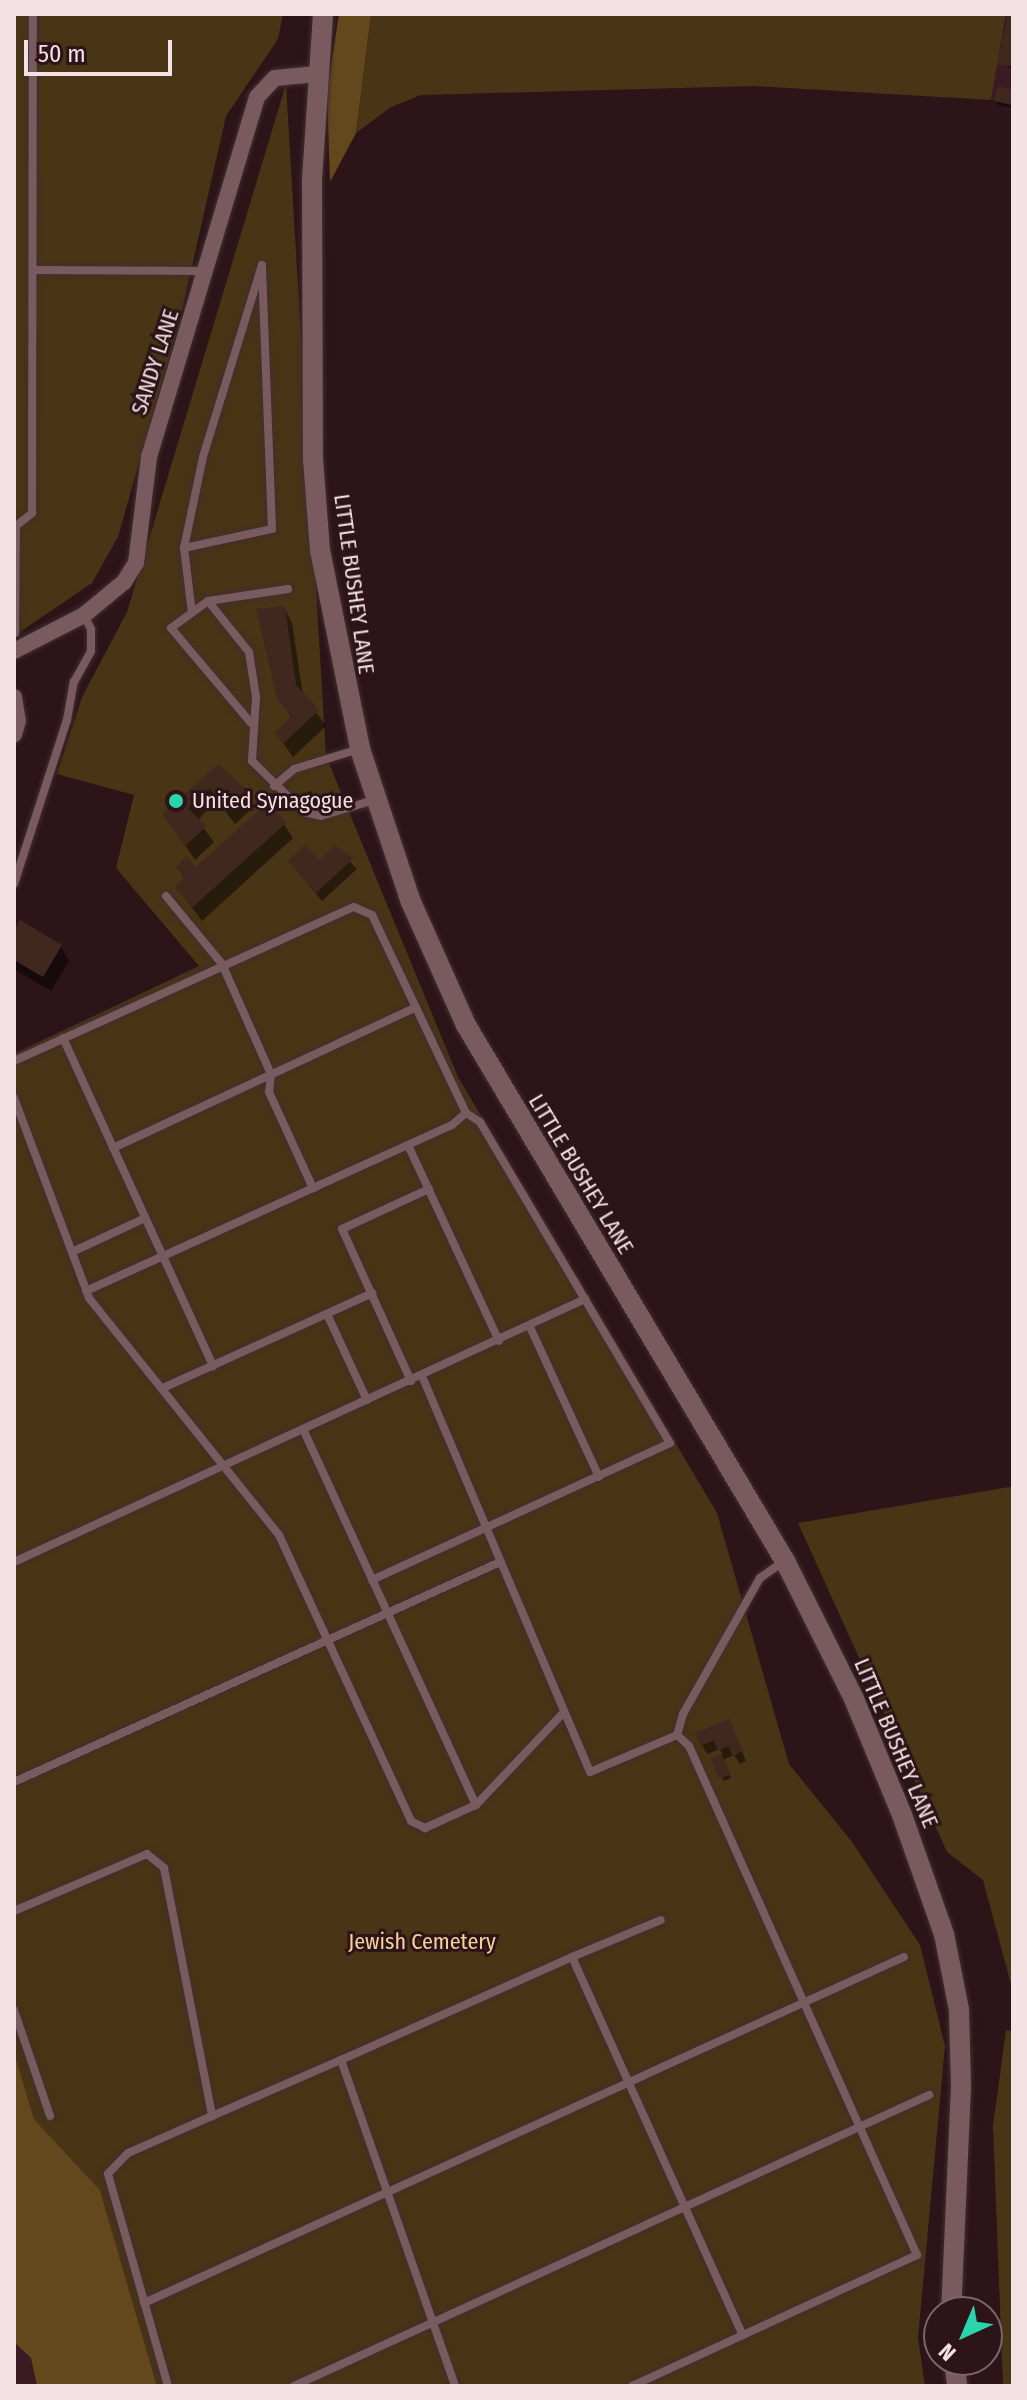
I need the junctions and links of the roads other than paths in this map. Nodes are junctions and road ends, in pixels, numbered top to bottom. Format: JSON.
{"nodes":[{"id":1,"x":33,"y":14,"type":"edge"},
{"id":2,"x":323,"y":14,"type":"edge"},
{"id":3,"x":317,"y":74,"type":"junction"},
{"id":4,"x":34,"y":270,"type":"junction"},
{"id":5,"x":206,"y":271,"type":"junction"},
{"id":6,"x":184,"y":548,"type":"junction"},
{"id":7,"x":288,"y":589,"type":"dead end"},
{"id":8,"x":208,"y":601,"type":"junction"},
{"id":9,"x":192,"y":613,"type":"junction"},
{"id":10,"x":84,"y":615,"type":"junction"},
{"id":11,"x":15,"y":633,"type":"edge"},
{"id":12,"x":14,"y":651,"type":"edge"},
{"id":13,"x":14,"y":697,"type":"edge"},
{"id":14,"x":251,"y":723,"type":"junction"},
{"id":15,"x":14,"y":734,"type":"edge"},
{"id":16,"x":360,"y":749,"type":"junction"},
{"id":17,"x":274,"y":786,"type":"junction"},
{"id":18,"x":375,"y":800,"type":"junction"},
{"id":19,"x":14,"y":884,"type":"edge"},
{"id":20,"x":166,"y":896,"type":"dead end"},
{"id":21,"x":222,"y":964,"type":"junction"},
{"id":22,"x":414,"y":1008,"type":"junction"},
{"id":23,"x":63,"y":1038,"type":"junction"},
{"id":24,"x":14,"y":1061,"type":"edge"},
{"id":25,"x":271,"y":1074,"type":"junction"},
{"id":26,"x":14,"y":1098,"type":"edge"},
{"id":27,"x":466,"y":1113,"type":"junction"},
{"id":28,"x":408,"y":1145,"type":"junction"},
{"id":29,"x":113,"y":1148,"type":"junction"},
{"id":30,"x":313,"y":1188,"type":"junction"},
{"id":31,"x":429,"y":1189,"type":"junction"},
{"id":32,"x":145,"y":1218,"type":"junction"},
{"id":33,"x":72,"y":1252,"type":"junction"},
{"id":34,"x":163,"y":1256,"type":"junction"},
{"id":35,"x":86,"y":1291,"type":"junction"},
{"id":36,"x":372,"y":1293,"type":"junction"},
{"id":37,"x":585,"y":1299,"type":"junction"},
{"id":38,"x":327,"y":1314,"type":"junction"},
{"id":39,"x":530,"y":1327,"type":"junction"},
{"id":40,"x":499,"y":1341,"type":"junction"},
{"id":41,"x":213,"y":1366,"type":"junction"},
{"id":42,"x":422,"y":1376,"type":"junction"},
{"id":43,"x":411,"y":1381,"type":"junction"},
{"id":44,"x":163,"y":1388,"type":"junction"},
{"id":45,"x":367,"y":1400,"type":"junction"},
{"id":46,"x":303,"y":1429,"type":"junction"},
{"id":47,"x":227,"y":1465,"type":"junction"},
{"id":48,"x":599,"y":1477,"type":"junction"},
{"id":49,"x":490,"y":1528,"type":"junction"},
{"id":50,"x":785,"y":1561,"type":"junction"},
{"id":51,"x":14,"y":1562,"type":"edge"},
{"id":52,"x":498,"y":1563,"type":"junction"},
{"id":53,"x":372,"y":1580,"type":"junction"},
{"id":54,"x":386,"y":1613,"type":"junction"},
{"id":55,"x":328,"y":1640,"type":"junction"},
{"id":56,"x":562,"y":1714,"type":"junction"},
{"id":57,"x":677,"y":1735,"type":"junction"},
{"id":58,"x":14,"y":1782,"type":"edge"},
{"id":59,"x":476,"y":1805,"type":"junction"},
{"id":60,"x":14,"y":1911,"type":"edge"},
{"id":61,"x":661,"y":1920,"type":"dead end"},
{"id":62,"x":572,"y":1957,"type":"junction"},
{"id":63,"x":904,"y":1957,"type":"dead end"},
{"id":64,"x":806,"y":2003,"type":"junction"},
{"id":65,"x":14,"y":2010,"type":"edge"},
{"id":66,"x":341,"y":2060,"type":"junction"},
{"id":67,"x":629,"y":2084,"type":"junction"},
{"id":68,"x":929,"y":2095,"type":"dead end"},
{"id":69,"x":50,"y":2116,"type":"dead end"},
{"id":70,"x":212,"y":2116,"type":"junction"},
{"id":71,"x":861,"y":2128,"type":"junction"},
{"id":72,"x":388,"y":2195,"type":"junction"},
{"id":73,"x":685,"y":2207,"type":"junction"},
{"id":74,"x":952,"y":2296,"type":"edge"},
{"id":75,"x":144,"y":2303,"type":"junction"},
{"id":76,"x":433,"y":2324,"type":"junction"},
{"id":77,"x":743,"y":2335,"type":"junction"},
{"id":78,"x":168,"y":2386,"type":"edge"},
{"id":79,"x":294,"y":2386,"type":"edge"},
{"id":80,"x":455,"y":2386,"type":"edge"},
{"id":81,"x":632,"y":2386,"type":"edge"}],
"edges":[{"from":1,"to":4,"type":"lane"},
{"from":2,"to":3,"type":"street","name":"LITTLE BUSHEY LANE"},
{"from":3,"to":5,"type":"street","name":"SANDY LANE"},
{"from":3,"to":16,"type":"street","name":"LITTLE BUSHEY LANE"},
{"from":4,"to":5,"type":"lane"},
{"from":4,"to":11,"type":"lane"},
{"from":5,"to":10,"type":"street","name":"SANDY LANE"},
{"from":6,"to":6,"type":"lane"},
{"from":6,"to":9,"type":"lane"},
{"from":7,"to":8,"type":"lane"},
{"from":8,"to":9,"type":"lane"},
{"from":8,"to":14,"type":"lane"},
{"from":9,"to":14,"type":"lane"},
{"from":10,"to":12,"type":"street","name":"SANDY LANE"},
{"from":10,"to":19,"type":"lane"},
{"from":13,"to":15,"type":"street"},
{"from":14,"to":17,"type":"lane"},
{"from":16,"to":17,"type":"lane"},
{"from":16,"to":18,"type":"street","name":"LITTLE BUSHEY LANE"},
{"from":17,"to":18,"type":"lane"},
{"from":18,"to":50,"type":"street","name":"LITTLE BUSHEY LANE"},
{"from":20,"to":21,"type":"lane"},
{"from":21,"to":22,"type":"lane"},
{"from":21,"to":23,"type":"lane"},
{"from":21,"to":25,"type":"lane"},
{"from":22,"to":25,"type":"lane"},
{"from":22,"to":27,"type":"lane"},
{"from":23,"to":24,"type":"lane"},
{"from":23,"to":29,"type":"lane"},
{"from":25,"to":29,"type":"lane"},
{"from":25,"to":30,"type":"lane"},
{"from":26,"to":33,"type":"lane"},
{"from":27,"to":28,"type":"lane"},
{"from":27,"to":37,"type":"lane"},
{"from":28,"to":30,"type":"lane"},
{"from":28,"to":31,"type":"lane"},
{"from":29,"to":32,"type":"lane"},
{"from":30,"to":34,"type":"lane"},
{"from":31,"to":36,"type":"lane"},
{"from":31,"to":40,"type":"lane"},
{"from":32,"to":33,"type":"lane"},
{"from":32,"to":34,"type":"lane"},
{"from":33,"to":35,"type":"lane"},
{"from":34,"to":35,"type":"lane"},
{"from":34,"to":41,"type":"lane"},
{"from":35,"to":44,"type":"lane"},
{"from":36,"to":38,"type":"lane"},
{"from":36,"to":43,"type":"lane"},
{"from":37,"to":39,"type":"lane"},
{"from":37,"to":48,"type":"lane"},
{"from":38,"to":41,"type":"lane"},
{"from":38,"to":45,"type":"lane"},
{"from":39,"to":40,"type":"lane"},
{"from":39,"to":48,"type":"lane"},
{"from":40,"to":42,"type":"lane"},
{"from":41,"to":44,"type":"lane"},
{"from":42,"to":43,"type":"lane"},
{"from":42,"to":49,"type":"lane"},
{"from":43,"to":45,"type":"lane"},
{"from":44,"to":47,"type":"lane"},
{"from":45,"to":46,"type":"lane"},
{"from":46,"to":47,"type":"lane"},
{"from":46,"to":53,"type":"lane"},
{"from":47,"to":51,"type":"lane"},
{"from":47,"to":55,"type":"lane"},
{"from":48,"to":49,"type":"lane"},
{"from":49,"to":52,"type":"lane"},
{"from":49,"to":53,"type":"lane"},
{"from":50,"to":57,"type":"lane"},
{"from":50,"to":74,"type":"street","name":"LITTLE BUSHEY LANE"},
{"from":52,"to":54,"type":"lane"},
{"from":52,"to":56,"type":"lane"},
{"from":53,"to":54,"type":"lane"},
{"from":54,"to":55,"type":"lane"},
{"from":54,"to":59,"type":"lane"},
{"from":55,"to":58,"type":"lane"},
{"from":55,"to":59,"type":"lane"},
{"from":56,"to":57,"type":"lane"},
{"from":56,"to":59,"type":"lane"},
{"from":57,"to":64,"type":"lane"},
{"from":60,"to":70,"type":"lane"},
{"from":61,"to":62,"type":"lane"},
{"from":62,"to":66,"type":"lane"},
{"from":62,"to":67,"type":"lane"},
{"from":63,"to":64,"type":"lane"},
{"from":64,"to":67,"type":"lane"},
{"from":64,"to":71,"type":"lane"},
{"from":65,"to":69,"type":"lane"},
{"from":66,"to":70,"type":"lane"},
{"from":66,"to":72,"type":"lane"},
{"from":67,"to":72,"type":"lane"},
{"from":67,"to":73,"type":"lane"},
{"from":68,"to":71,"type":"lane"},
{"from":70,"to":75,"type":"lane"},
{"from":71,"to":73,"type":"lane"},
{"from":71,"to":77,"type":"lane"},
{"from":72,"to":75,"type":"lane"},
{"from":72,"to":76,"type":"lane"},
{"from":73,"to":76,"type":"lane"},
{"from":73,"to":77,"type":"lane"},
{"from":75,"to":78,"type":"lane"},
{"from":76,"to":79,"type":"lane"},
{"from":76,"to":80,"type":"lane"},
{"from":77,"to":81,"type":"lane"}]}
